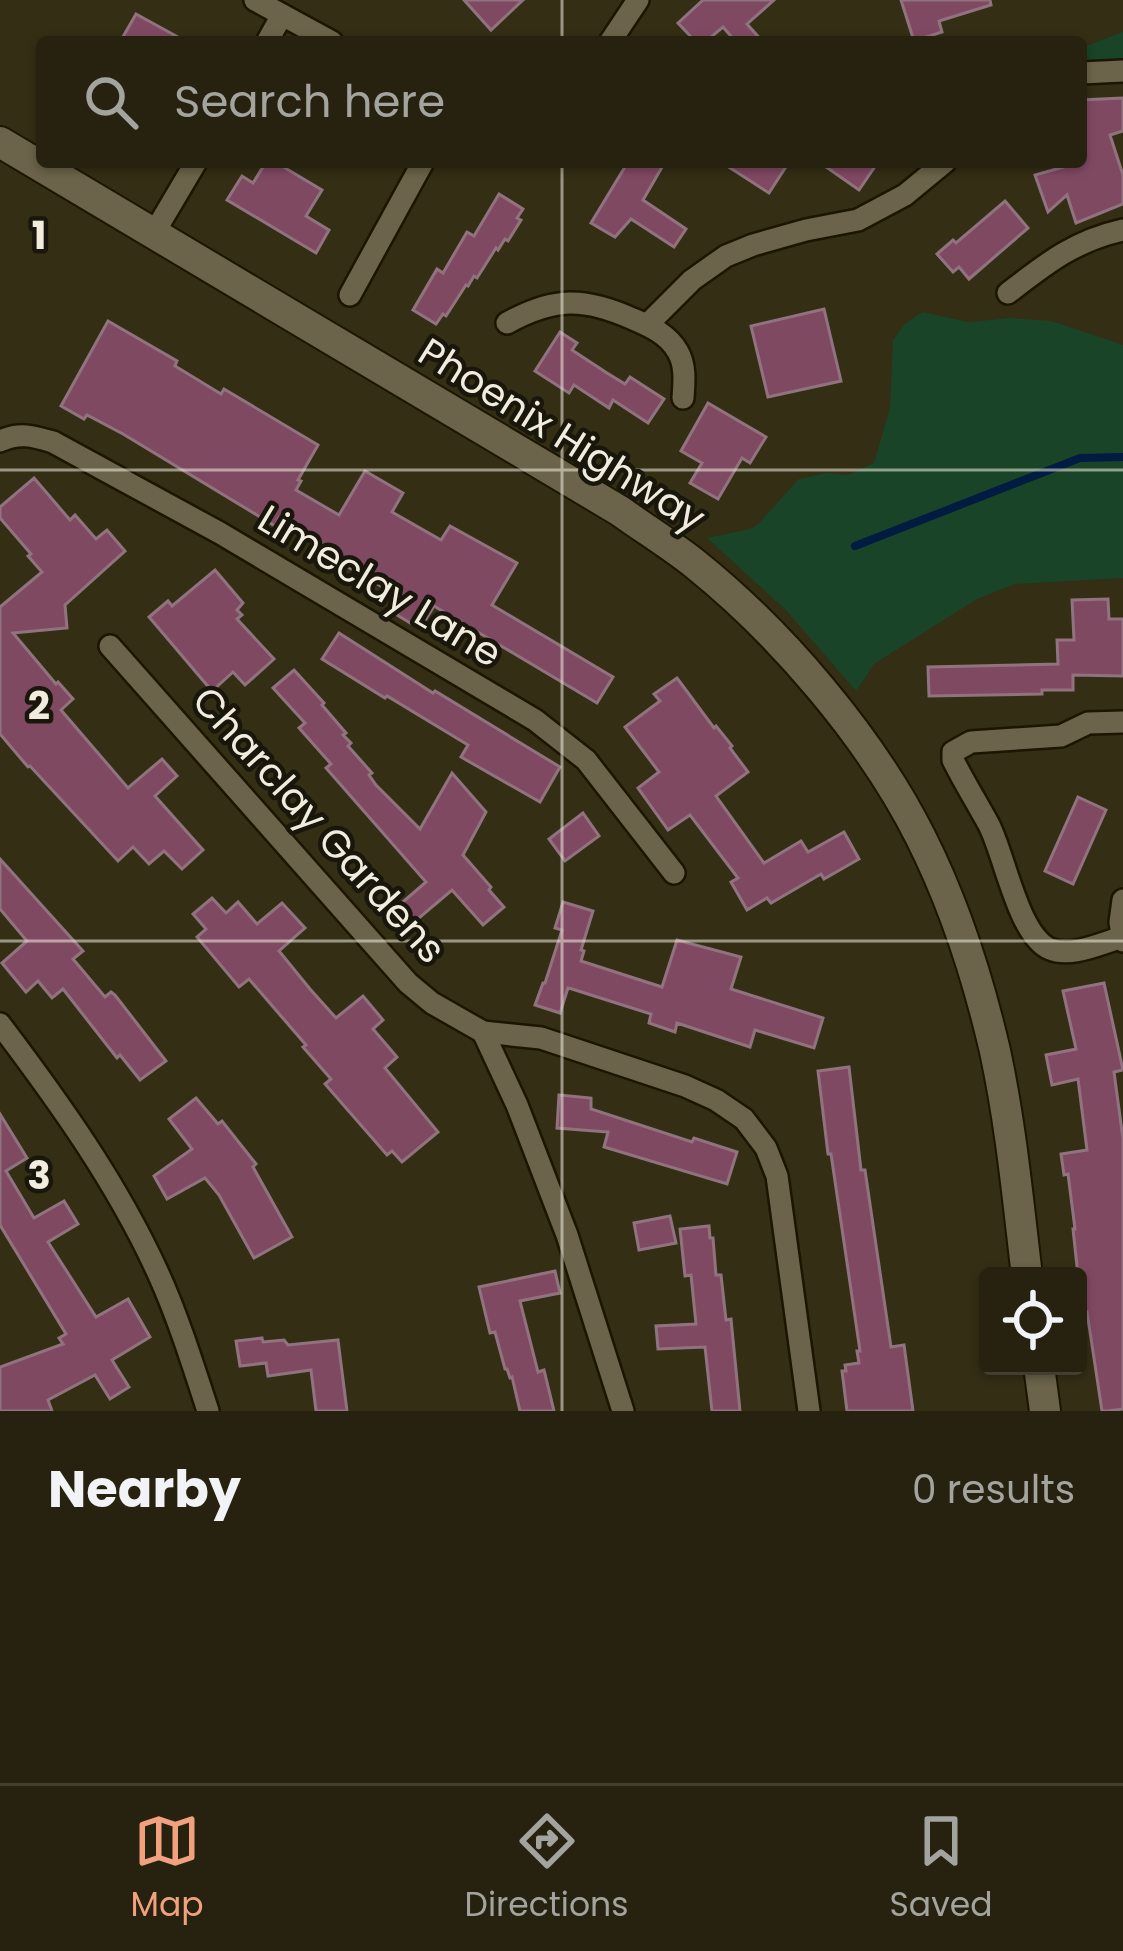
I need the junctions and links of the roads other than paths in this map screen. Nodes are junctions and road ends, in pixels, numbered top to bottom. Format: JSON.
{"nodes":[{"id":1,"x":255,"y":0,"type":"edge"},
{"id":2,"x":638,"y":0,"type":"edge"},
{"id":3,"x":282,"y":15,"type":"junction"},
{"id":4,"x":270,"y":36,"type":"edge"},
{"id":5,"x":321,"y":36,"type":"edge"},
{"id":6,"x":614,"y":36,"type":"edge"},
{"id":7,"x":1123,"y":71,"type":"edge"},
{"id":8,"x":1087,"y":73,"type":"edge"},
{"id":9,"x":0,"y":142,"type":"edge"},
{"id":10,"x":36,"y":163,"type":"edge"},
{"id":11,"x":44,"y":168,"type":"edge"},
{"id":12,"x":192,"y":168,"type":"edge"},
{"id":13,"x":420,"y":168,"type":"edge"},
{"id":14,"x":938,"y":168,"type":"edge"},
{"id":15,"x":1123,"y":230,"type":"edge"},
{"id":16,"x":154,"y":233,"type":"junction"},
{"id":17,"x":1008,"y":293,"type":"dead end"},
{"id":18,"x":350,"y":296,"type":"dead end"},
{"id":19,"x":507,"y":323,"type":"dead end"},
{"id":20,"x":647,"y":325,"type":"junction"},
{"id":21,"x":683,"y":398,"type":"dead end"},
{"id":22,"x":0,"y":442,"type":"edge"},
{"id":23,"x":110,"y":646,"type":"dead end"},
{"id":24,"x":1123,"y":722,"type":"edge"},
{"id":25,"x":674,"y":873,"type":"dead end"},
{"id":26,"x":1123,"y":900,"type":"edge"},
{"id":27,"x":1123,"y":939,"type":"edge"},
{"id":28,"x":0,"y":1024,"type":"edge"},
{"id":29,"x":483,"y":1032,"type":"junction"},
{"id":30,"x":1027,"y":1267,"type":"edge"},
{"id":31,"x":1040,"y":1375,"type":"edge"},
{"id":32,"x":208,"y":1411,"type":"edge"},
{"id":33,"x":623,"y":1411,"type":"edge"},
{"id":34,"x":809,"y":1411,"type":"edge"},
{"id":35,"x":1045,"y":1411,"type":"edge"}],
"edges":[{"from":1,"to":3,"type":"street"},
{"from":2,"to":6,"type":"street"},
{"from":3,"to":4,"type":"street"},
{"from":3,"to":5,"type":"street"},
{"from":7,"to":8,"type":"street"},
{"from":9,"to":10,"type":"main road","name":"Phoenix Highway"},
{"from":11,"to":16,"type":"main road","name":"Phoenix Highway"},
{"from":12,"to":16,"type":"street"},
{"from":13,"to":18,"type":"street"},
{"from":14,"to":20,"type":"street"},
{"from":15,"to":17,"type":"street"},
{"from":16,"to":30,"type":"main road","name":"Phoenix Highway"},
{"from":19,"to":20,"type":"street"},
{"from":20,"to":21,"type":"street"},
{"from":22,"to":25,"type":"street","name":"Limeclay Lane"},
{"from":23,"to":29,"type":"street","name":"Charclay Gardens"},
{"from":24,"to":27,"type":"street"},
{"from":26,"to":27,"type":"street"},
{"from":28,"to":32,"type":"street"},
{"from":29,"to":33,"type":"street"},
{"from":29,"to":34,"type":"street","name":"Charclay Gardens"},
{"from":31,"to":35,"type":"main road"}]}
